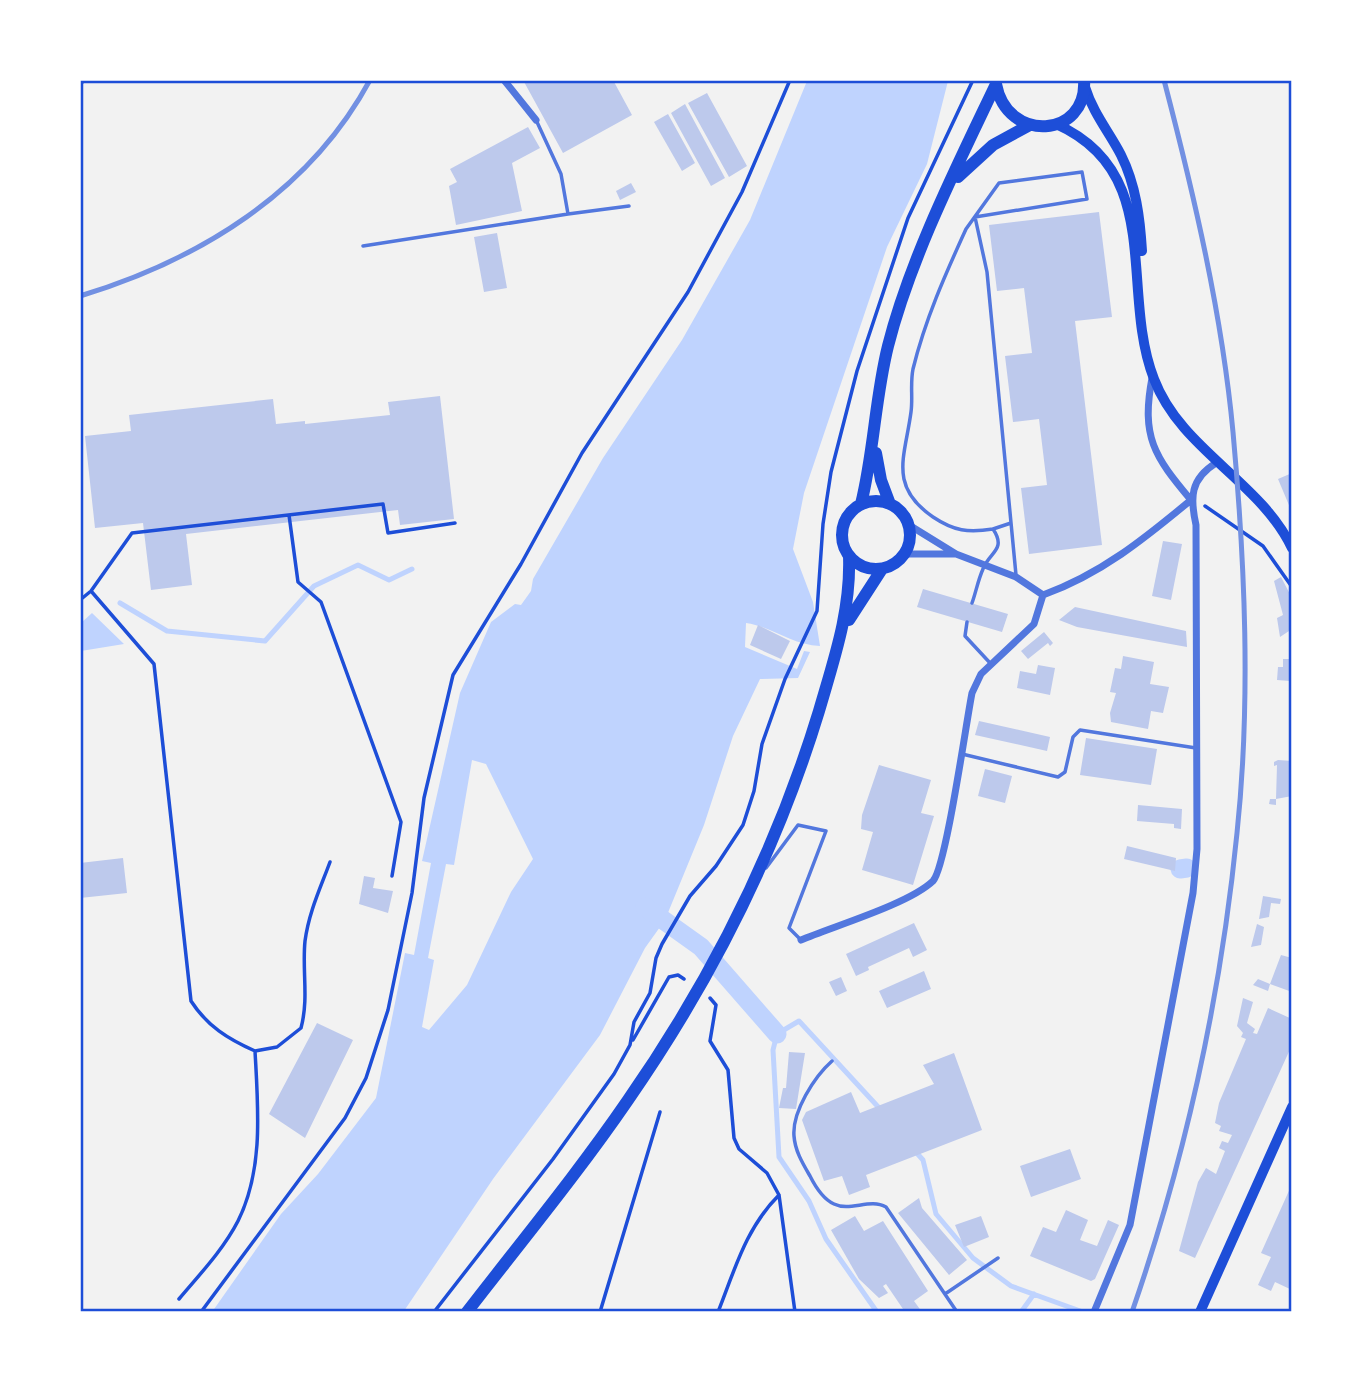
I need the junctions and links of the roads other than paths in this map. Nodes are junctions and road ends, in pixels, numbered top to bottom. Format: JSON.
{"nodes":[{"id":1,"x":505,"y":80,"type":"edge"},
{"id":2,"x":996,"y":82,"type":"edge"},
{"id":3,"x":1084,"y":84,"type":"edge"},
{"id":4,"x":536,"y":120,"type":"joint"},
{"id":5,"x":1056,"y":124,"type":"junction"},
{"id":6,"x":1028,"y":126,"type":"junction"},
{"id":7,"x":949,"y":188,"type":"junction"},
{"id":8,"x":629,"y":206,"type":"dead end"},
{"id":9,"x":568,"y":214,"type":"junction"},
{"id":10,"x":975,"y":217,"type":"junction"},
{"id":11,"x":363,"y":246,"type":"dead end"},
{"id":12,"x":1153,"y":377,"type":"junction"},
{"id":13,"x":1189,"y":433,"type":"junction"},
{"id":14,"x":874,"y":446,"type":"junction"},
{"id":15,"x":1216,"y":463,"type":"junction"},
{"id":16,"x":1195,"y":501,"type":"junction"},
{"id":17,"x":861,"y":504,"type":"junction"},
{"id":18,"x":890,"y":504,"type":"junction"},
{"id":19,"x":1011,"y":523,"type":"junction"},
{"id":20,"x":909,"y":525,"type":"junction"},
{"id":21,"x":993,"y":529,"type":"junction"},
{"id":22,"x":1292,"y":548,"type":"edge"},
{"id":23,"x":904,"y":554,"type":"junction"},
{"id":24,"x":956,"y":554,"type":"junction"},
{"id":25,"x":849,"y":556,"type":"junction"},
{"id":26,"x":984,"y":565,"type":"junction"},
{"id":27,"x":882,"y":569,"type":"junction"},
{"id":28,"x":1016,"y":577,"type":"junction"},
{"id":29,"x":1043,"y":595,"type":"junction"},
{"id":30,"x":972,"y":603,"type":"dead end"},
{"id":31,"x":967,"y":622,"type":"dead end"},
{"id":32,"x":842,"y":636,"type":"junction"},
{"id":33,"x":991,"y":664,"type":"junction"},
{"id":34,"x":1196,"y":748,"type":"junction"},
{"id":35,"x":960,"y":754,"type":"junction"},
{"id":36,"x":744,"y":898,"type":"junction"},
{"id":37,"x":802,"y":940,"type":"joint"},
{"id":38,"x":832,"y":1061,"type":"dead end"},
{"id":39,"x":1292,"y":1107,"type":"edge"},
{"id":40,"x":995,"y":1259,"type":"dead end"},
{"id":41,"x":945,"y":1294,"type":"junction"},
{"id":42,"x":1096,"y":1308,"type":"edge"},
{"id":43,"x":467,"y":1311,"type":"edge"},
{"id":44,"x":957,"y":1311,"type":"edge"},
{"id":45,"x":1200,"y":1311,"type":"edge"}],
"edges":[{"from":1,"to":4,"type":"street"},
{"from":2,"to":6,"type":"main road"},
{"from":2,"to":7,"type":"main road"},
{"from":3,"to":5,"type":"main road"},
{"from":3,"to":13,"type":"main road"},
{"from":4,"to":9,"type":"lane"},
{"from":5,"to":6,"type":"main road"},
{"from":5,"to":12,"type":"main road"},
{"from":6,"to":7,"type":"main road"},
{"from":7,"to":14,"type":"main road"},
{"from":8,"to":9,"type":"lane"},
{"from":9,"to":11,"type":"lane"},
{"from":10,"to":10,"type":"lane"},
{"from":10,"to":19,"type":"lane"},
{"from":10,"to":21,"type":"lane"},
{"from":12,"to":13,"type":"main road"},
{"from":12,"to":16,"type":"street"},
{"from":13,"to":15,"type":"main road"},
{"from":14,"to":17,"type":"main road"},
{"from":14,"to":18,"type":"main road"},
{"from":15,"to":16,"type":"street"},
{"from":15,"to":22,"type":"main road"},
{"from":16,"to":29,"type":"street"},
{"from":16,"to":34,"type":"street"},
{"from":17,"to":18,"type":"main road"},
{"from":17,"to":25,"type":"main road"},
{"from":18,"to":20,"type":"main road"},
{"from":19,"to":21,"type":"lane"},
{"from":19,"to":28,"type":"lane"},
{"from":20,"to":23,"type":"main road"},
{"from":20,"to":24,"type":"street"},
{"from":21,"to":26,"type":"lane"},
{"from":23,"to":24,"type":"street"},
{"from":23,"to":27,"type":"main road"},
{"from":24,"to":26,"type":"street"},
{"from":25,"to":27,"type":"main road"},
{"from":25,"to":32,"type":"main road"},
{"from":26,"to":28,"type":"street"},
{"from":26,"to":30,"type":"lane"},
{"from":27,"to":32,"type":"main road"},
{"from":28,"to":29,"type":"street"},
{"from":29,"to":33,"type":"street"},
{"from":31,"to":33,"type":"lane"},
{"from":32,"to":36,"type":"main road"},
{"from":33,"to":35,"type":"street"},
{"from":34,"to":35,"type":"lane"},
{"from":34,"to":42,"type":"street"},
{"from":35,"to":37,"type":"street"},
{"from":36,"to":37,"type":"lane"},
{"from":36,"to":43,"type":"main road"},
{"from":38,"to":41,"type":"lane"},
{"from":39,"to":45,"type":"main road"},
{"from":40,"to":41,"type":"lane"},
{"from":41,"to":44,"type":"lane"}]}
